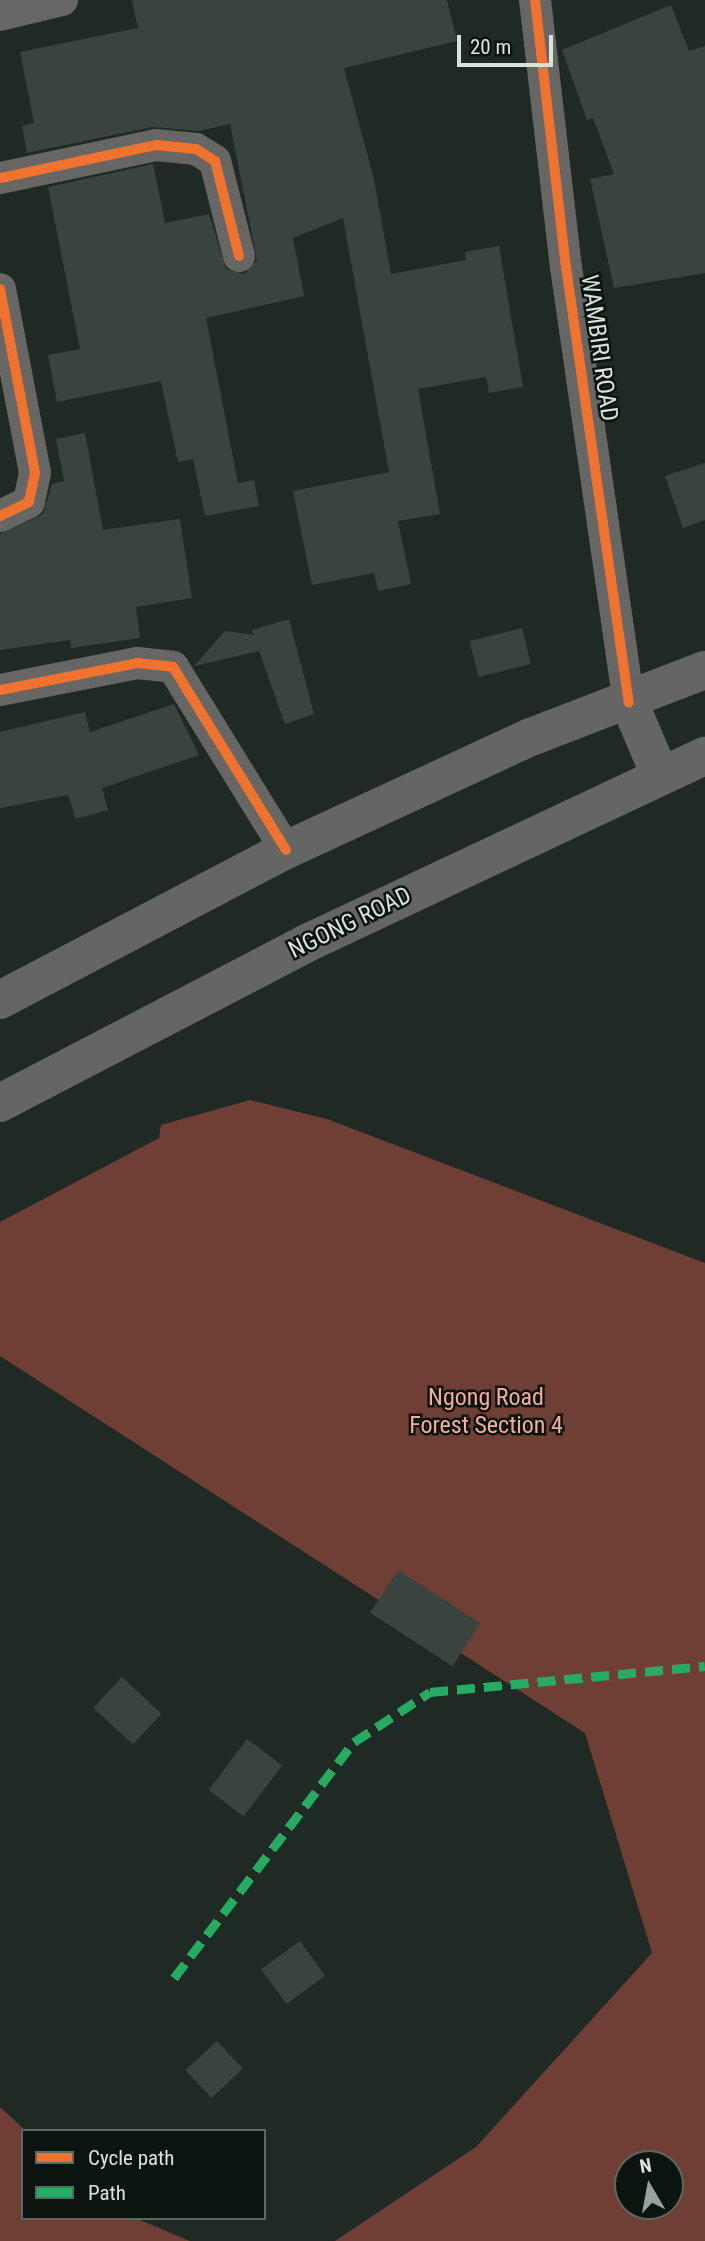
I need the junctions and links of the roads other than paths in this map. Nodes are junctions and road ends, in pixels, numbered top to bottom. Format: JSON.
{"nodes":[{"id":1,"x":62,"y":0,"type":"edge"},
{"id":2,"x":535,"y":0,"type":"edge"},
{"id":3,"x":0,"y":15,"type":"edge"},
{"id":4,"x":0,"y":178,"type":"edge"},
{"id":5,"x":239,"y":256,"type":"dead end"},
{"id":6,"x":0,"y":289,"type":"edge"},
{"id":7,"x":0,"y":516,"type":"edge"},
{"id":8,"x":705,"y":670,"type":"edge"},
{"id":9,"x":0,"y":690,"type":"edge"},
{"id":10,"x":629,"y":702,"type":"junction"},
{"id":11,"x":705,"y":755,"type":"edge"},
{"id":12,"x":660,"y":775,"type":"junction"},
{"id":13,"x":286,"y":850,"type":"junction"},
{"id":14,"x":1,"y":994,"type":"edge"},
{"id":15,"x":0,"y":1103,"type":"edge"}],
"edges":[{"from":1,"to":3,"type":"street"},
{"from":2,"to":10,"type":"street","name":"WAMBIRI ROAD"},
{"from":4,"to":5,"type":"street"},
{"from":6,"to":7,"type":"street"},
{"from":8,"to":10,"type":"main road"},
{"from":9,"to":13,"type":"street"},
{"from":10,"to":12,"type":"main road"},
{"from":10,"to":13,"type":"main road"},
{"from":11,"to":12,"type":"main road","name":"NGONG ROAD"},
{"from":12,"to":15,"type":"main road","name":"NGONG ROAD"},
{"from":13,"to":14,"type":"main road"}]}
